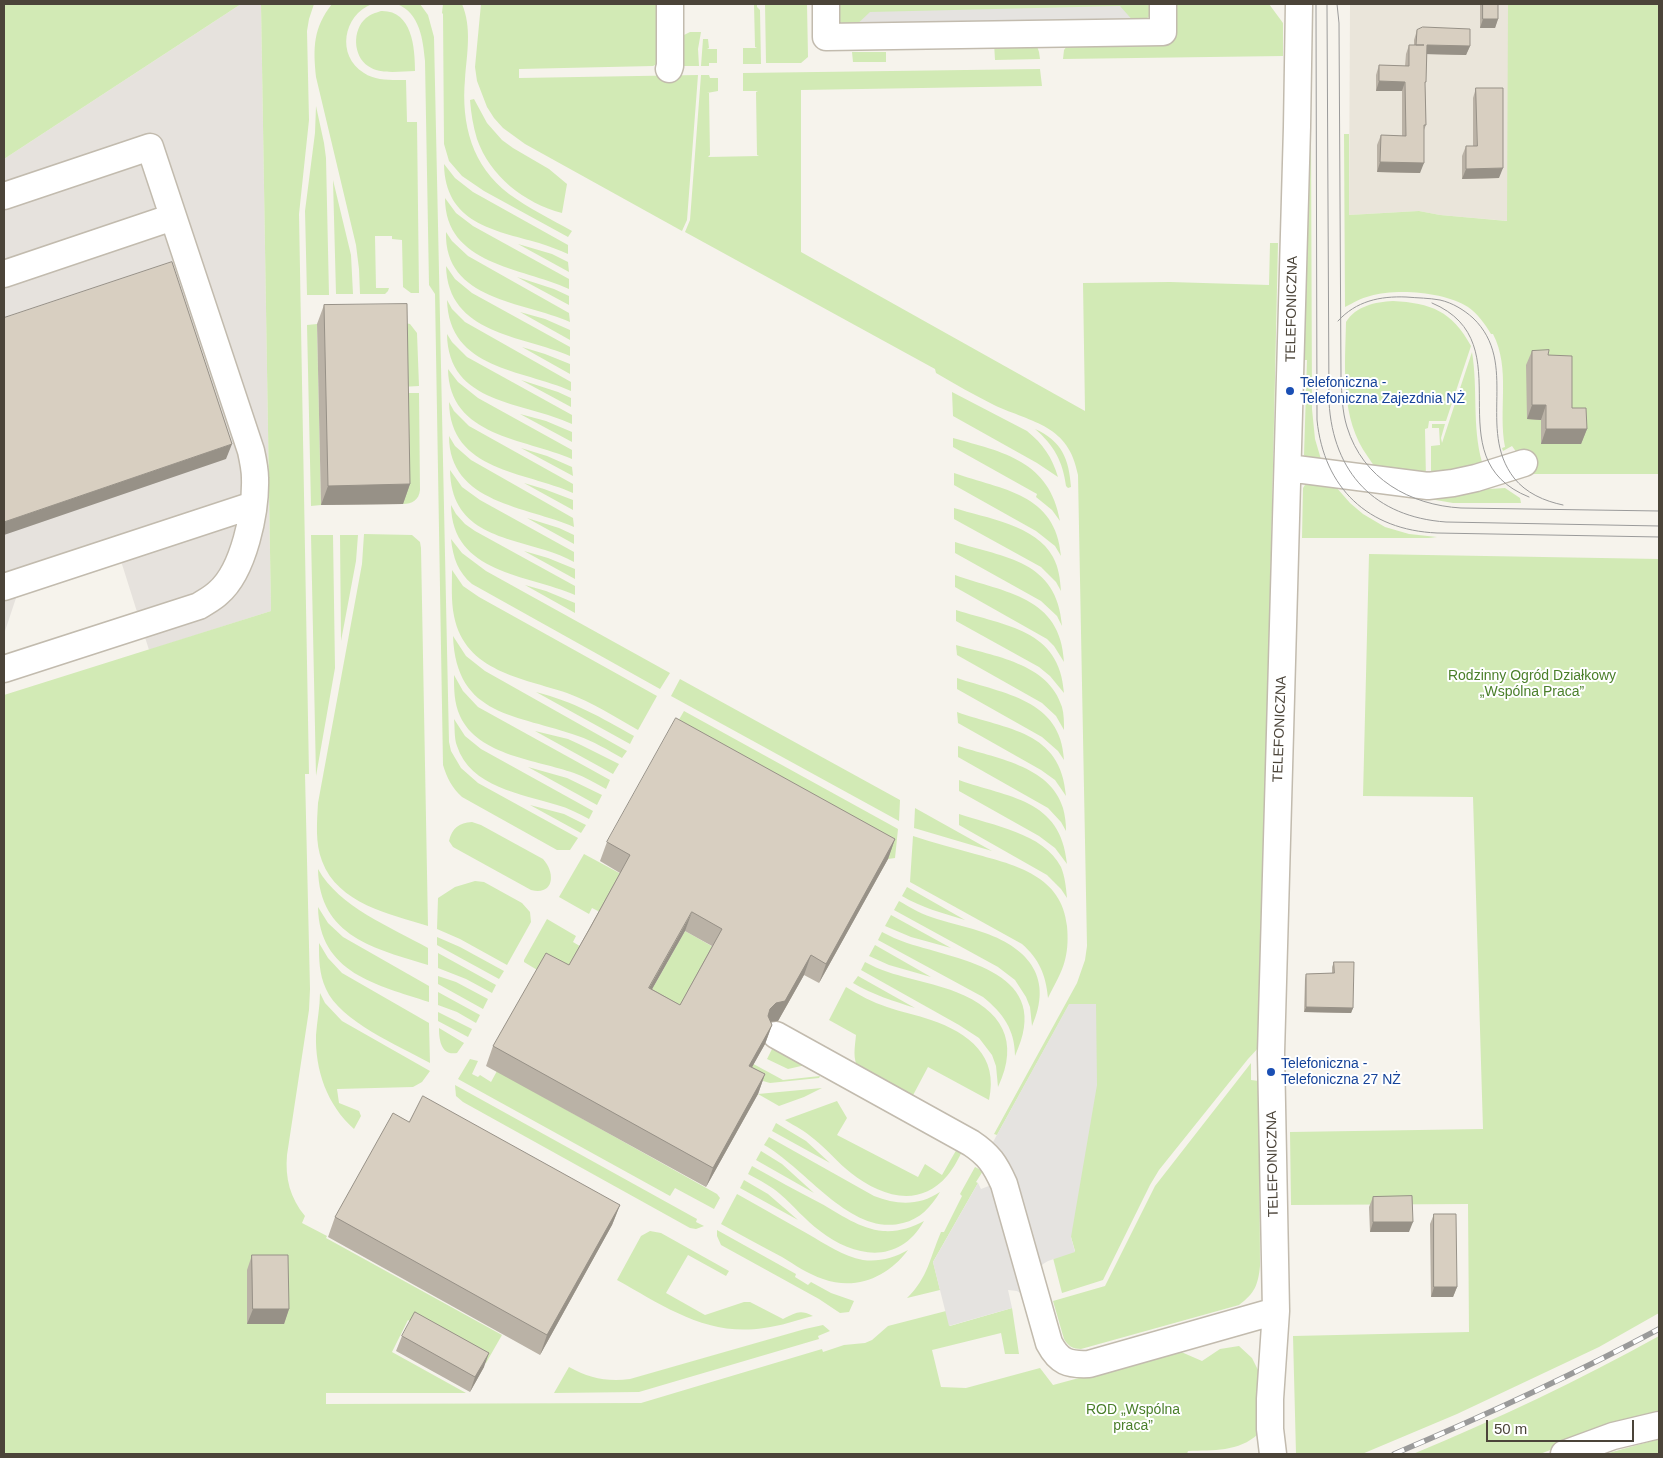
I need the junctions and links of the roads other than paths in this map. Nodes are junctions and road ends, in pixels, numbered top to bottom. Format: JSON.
{"nodes":[{"id":1,"x":670,"y":4,"type":"edge"},
{"id":2,"x":826,"y":4,"type":"edge"},
{"id":3,"x":1164,"y":4,"type":"edge"},
{"id":4,"x":1299,"y":4,"type":"edge"},
{"id":5,"x":669,"y":69,"type":"dead end"},
{"id":6,"x":4,"y":196,"type":"edge"},
{"id":7,"x":173,"y":217,"type":"junction"},
{"id":8,"x":4,"y":274,"type":"edge"},
{"id":9,"x":1524,"y":462,"type":"dead end"},
{"id":10,"x":1288,"y":468,"type":"junction"},
{"id":11,"x":253,"y":505,"type":"junction"},
{"id":12,"x":4,"y":587,"type":"edge"},
{"id":13,"x":4,"y":669,"type":"edge"},
{"id":14,"x":776,"y":1035,"type":"dead end"},
{"id":15,"x":1276,"y":1311,"type":"junction"},
{"id":16,"x":1659,"y":1425,"type":"edge"},
{"id":17,"x":1273,"y":1454,"type":"edge"},
{"id":18,"x":1564,"y":1454,"type":"edge"}],
"edges":[{"from":1,"to":5,"type":"street"},
{"from":2,"to":3,"type":"street"},
{"from":4,"to":10,"type":"street","name":"TELEFONICZNA"},
{"from":6,"to":7,"type":"street"},
{"from":7,"to":8,"type":"street"},
{"from":7,"to":11,"type":"street"},
{"from":9,"to":10,"type":"street"},
{"from":10,"to":15,"type":"street","name":"TELEFONICZNA"},
{"from":11,"to":12,"type":"street"},
{"from":11,"to":13,"type":"street"},
{"from":14,"to":15,"type":"street"},
{"from":15,"to":17,"type":"street","name":"TELEFONICZNA"},
{"from":16,"to":18,"type":"street"}]}
